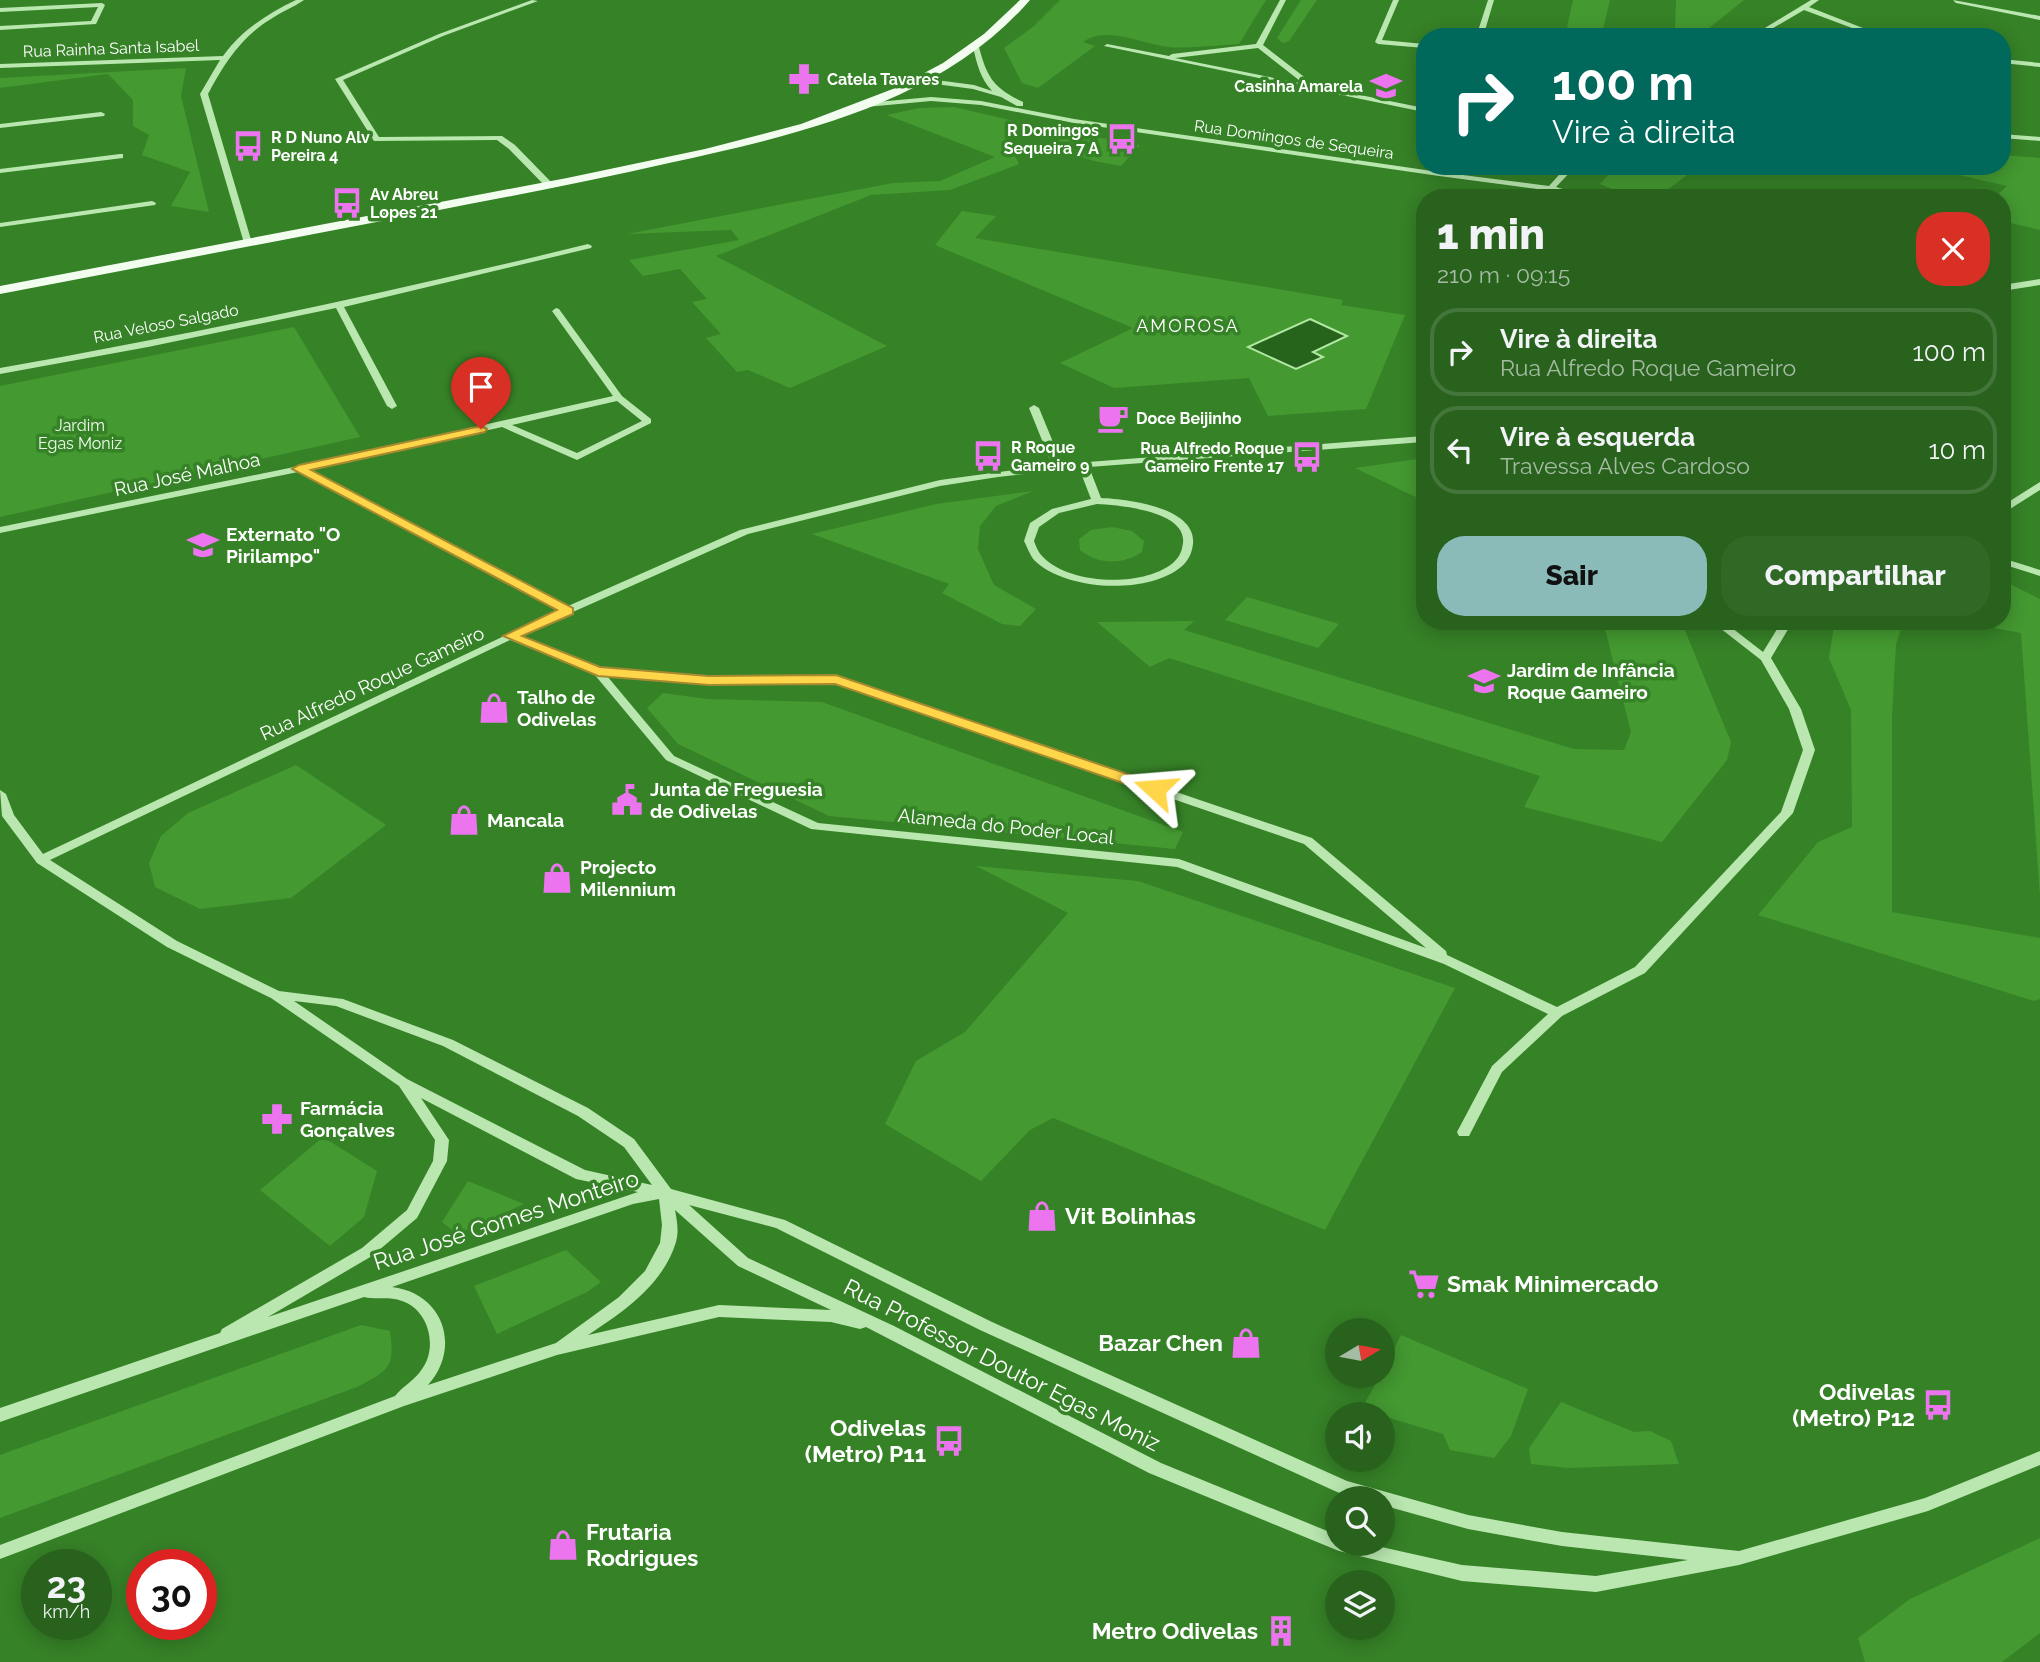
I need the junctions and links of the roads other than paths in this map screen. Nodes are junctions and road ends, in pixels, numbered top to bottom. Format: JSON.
{"nodes":[{"id":1,"x":301,"y":0,"type":"edge"},
{"id":2,"x":1025,"y":0,"type":"edge"},
{"id":3,"x":1283,"y":0,"type":"edge"},
{"id":4,"x":1396,"y":0,"type":"edge"},
{"id":5,"x":1491,"y":0,"type":"edge"},
{"id":6,"x":1815,"y":0,"type":"edge"},
{"id":7,"x":535,"y":1,"type":"edge"},
{"id":8,"x":1956,"y":1,"type":"edge"},
{"id":9,"x":1803,"y":7,"type":"junction"},
{"id":10,"x":0,"y":10,"type":"edge"},
{"id":11,"x":2040,"y":18,"type":"edge"},
{"id":12,"x":0,"y":27,"type":"edge"},
{"id":13,"x":1482,"y":28,"type":"edge"},
{"id":14,"x":1768,"y":28,"type":"edge"},
{"id":15,"x":1859,"y":28,"type":"edge"},
{"id":16,"x":1416,"y":45,"type":"edge"},
{"id":17,"x":1107,"y":46,"type":"dead end"},
{"id":18,"x":1259,"y":46,"type":"junction"},
{"id":19,"x":976,"y":47,"type":"junction"},
{"id":20,"x":222,"y":58,"type":"junction"},
{"id":21,"x":1161,"y":58,"type":"junction"},
{"id":22,"x":2011,"y":62,"type":"edge"},
{"id":23,"x":2040,"y":65,"type":"edge"},
{"id":24,"x":0,"y":66,"type":"edge"},
{"id":25,"x":920,"y":80,"type":"junction"},
{"id":26,"x":1317,"y":90,"type":"junction"},
{"id":27,"x":1001,"y":95,"type":"junction"},
{"id":28,"x":981,"y":103,"type":"junction"},
{"id":29,"x":866,"y":105,"type":"junction"},
{"id":30,"x":1416,"y":109,"type":"edge"},
{"id":31,"x":1037,"y":111,"type":"junction"},
{"id":32,"x":101,"y":114,"type":"dead end"},
{"id":33,"x":0,"y":126,"type":"edge"},
{"id":34,"x":2011,"y":136,"type":"edge"},
{"id":35,"x":2040,"y":139,"type":"edge"},
{"id":36,"x":120,"y":156,"type":"dead end"},
{"id":37,"x":0,"y":171,"type":"edge"},
{"id":38,"x":1416,"y":171,"type":"edge"},
{"id":39,"x":1447,"y":175,"type":"edge"},
{"id":40,"x":1563,"y":175,"type":"edge"},
{"id":41,"x":550,"y":186,"type":"junction"},
{"id":42,"x":1550,"y":188,"type":"junction"},
{"id":43,"x":1554,"y":189,"type":"edge"},
{"id":44,"x":152,"y":203,"type":"dead end"},
{"id":45,"x":0,"y":225,"type":"edge"},
{"id":46,"x":248,"y":243,"type":"junction"},
{"id":47,"x":588,"y":246,"type":"dead end"},
{"id":48,"x":2040,"y":282,"type":"edge"},
{"id":49,"x":2011,"y":287,"type":"edge"},
{"id":50,"x":0,"y":290,"type":"edge"},
{"id":51,"x":339,"y":305,"type":"junction"},
{"id":52,"x":556,"y":311,"type":"dead end"},
{"id":53,"x":0,"y":371,"type":"edge"},
{"id":54,"x":618,"y":398,"type":"junction"},
{"id":55,"x":392,"y":406,"type":"dead end"},
{"id":56,"x":1034,"y":408,"type":"dead end"},
{"id":57,"x":505,"y":424,"type":"junction"},
{"id":58,"x":1416,"y":440,"type":"edge"},
{"id":59,"x":1083,"y":465,"type":"junction"},
{"id":60,"x":1058,"y":467,"type":"junction"},
{"id":61,"x":299,"y":469,"type":"junction"},
{"id":62,"x":2040,"y":485,"type":"edge"},
{"id":63,"x":1097,"y":500,"type":"junction"},
{"id":64,"x":2011,"y":505,"type":"edge"},
{"id":65,"x":0,"y":530,"type":"edge"},
{"id":66,"x":2011,"y":564,"type":"edge"},
{"id":67,"x":2040,"y":573,"type":"edge"},
{"id":68,"x":568,"y":611,"type":"junction"},
{"id":69,"x":1728,"y":630,"type":"edge"},
{"id":70,"x":1782,"y":630,"type":"edge"},
{"id":71,"x":510,"y":636,"type":"junction"},
{"id":72,"x":1765,"y":658,"type":"junction"},
{"id":73,"x":598,"y":672,"type":"junction"},
{"id":74,"x":0,"y":794,"type":"edge"},
{"id":75,"x":41,"y":860,"type":"junction"},
{"id":76,"x":1450,"y":961,"type":"junction"},
{"id":77,"x":276,"y":995,"type":"junction"},
{"id":78,"x":1557,"y":1013,"type":"junction"},
{"id":79,"x":402,"y":1082,"type":"junction"},
{"id":80,"x":1464,"y":1132,"type":"dead end"},
{"id":81,"x":666,"y":1193,"type":"junction"},
{"id":82,"x":364,"y":1292,"type":"junction"},
{"id":83,"x":888,"y":1330,"type":"junction"},
{"id":84,"x":204,"y":1347,"type":"junction"},
{"id":85,"x":557,"y":1349,"type":"junction"},
{"id":86,"x":399,"y":1401,"type":"junction"},
{"id":87,"x":0,"y":1415,"type":"edge"},
{"id":88,"x":2040,"y":1458,"type":"edge"},
{"id":89,"x":1325,"y":1538,"type":"edge"},
{"id":90,"x":0,"y":1552,"type":"edge"},
{"id":91,"x":1392,"y":1556,"type":"edge"},
{"id":92,"x":1739,"y":1558,"type":"junction"}],
"edges":[{"from":1,"to":20,"type":"street"},
{"from":2,"to":19,"type":"main road"},
{"from":3,"to":18,"type":"street"},
{"from":4,"to":16,"type":"street"},
{"from":5,"to":13,"type":"street"},
{"from":6,"to":9,"type":"street"},
{"from":7,"to":41,"type":"street"},
{"from":8,"to":11,"type":"street"},
{"from":9,"to":14,"type":"street"},
{"from":9,"to":15,"type":"street"},
{"from":10,"to":12,"type":"street"},
{"from":17,"to":21,"type":"street"},
{"from":18,"to":21,"type":"street"},
{"from":18,"to":26,"type":"street"},
{"from":19,"to":25,"type":"main road"},
{"from":19,"to":27,"type":"street"},
{"from":20,"to":24,"type":"street","name":"Rua Rainha Santa Isabel"},
{"from":20,"to":46,"type":"street"},
{"from":21,"to":26,"type":"street"},
{"from":22,"to":23,"type":"street"},
{"from":25,"to":27,"type":"street","name":"Rua Domingos de Sequeira"},
{"from":25,"to":28,"type":"street"},
{"from":25,"to":29,"type":"main road"},
{"from":26,"to":30,"type":"street"},
{"from":27,"to":31,"type":"street","name":"Rua Domingos de Sequeira"},
{"from":28,"to":29,"type":"street"},
{"from":28,"to":31,"type":"street"},
{"from":29,"to":41,"type":"main road"},
{"from":31,"to":38,"type":"street","name":"Rua Domingos de Sequeira"},
{"from":32,"to":33,"type":"street"},
{"from":34,"to":35,"type":"street"},
{"from":36,"to":37,"type":"street"},
{"from":39,"to":42,"type":"street","name":"Rua Domingos de Sequeira"},
{"from":40,"to":42,"type":"street"},
{"from":41,"to":46,"type":"main road"},
{"from":42,"to":43,"type":"street","name":"Rua Domingos de Sequeira"},
{"from":44,"to":45,"type":"street"},
{"from":46,"to":50,"type":"main road"},
{"from":47,"to":51,"type":"street","name":"Rua Veloso Salgado"},
{"from":48,"to":49,"type":"street"},
{"from":51,"to":53,"type":"street","name":"Rua Veloso Salgado"},
{"from":51,"to":55,"type":"street"},
{"from":52,"to":54,"type":"street"},
{"from":54,"to":57,"type":"street","name":"Rua José Malhoa"},
{"from":54,"to":57,"type":"street"},
{"from":56,"to":60,"type":"street"},
{"from":57,"to":61,"type":"street","name":"Rua José Malhoa"},
{"from":58,"to":59,"type":"street","name":"Rua Alfredo Roque Gameiro"},
{"from":59,"to":60,"type":"street","name":"Rua Alfredo Roque Gameiro"},
{"from":59,"to":63,"type":"street"},
{"from":60,"to":68,"type":"street","name":"Rua Alfredo Roque Gameiro"},
{"from":61,"to":65,"type":"street","name":"Rua José Malhoa"},
{"from":61,"to":68,"type":"street"},
{"from":62,"to":64,"type":"street"},
{"from":63,"to":63,"type":"street"},
{"from":66,"to":67,"type":"street"},
{"from":68,"to":71,"type":"street","name":"Rua Alfredo Roque Gameiro"},
{"from":69,"to":72,"type":"street"},
{"from":70,"to":72,"type":"street"},
{"from":71,"to":73,"type":"street","name":"Alameda do Poder Local"},
{"from":71,"to":75,"type":"street","name":"Rua Alfredo Roque Gameiro"},
{"from":72,"to":78,"type":"street"},
{"from":73,"to":76,"type":"street","name":"Alameda do Poder Local"},
{"from":73,"to":76,"type":"street","name":"Alameda do Poder Local"},
{"from":74,"to":75,"type":"street","name":"Rua Professor Doutor Egas Moniz"},
{"from":75,"to":77,"type":"street","name":"Rua Professor Doutor Egas Moniz"},
{"from":76,"to":78,"type":"street","name":"Alameda do Poder Local"},
{"from":77,"to":79,"type":"street","name":"Rua Professor Doutor Egas Moniz"},
{"from":77,"to":81,"type":"street","name":"Rua Professor Doutor Egas Moniz"},
{"from":78,"to":80,"type":"street"},
{"from":79,"to":81,"type":"street","name":"Rua Professor Doutor Egas Moniz"},
{"from":79,"to":84,"type":"street","name":"Rua José Gomes Monteiro"},
{"from":81,"to":82,"type":"street","name":"Rua José Gomes Monteiro"},
{"from":81,"to":83,"type":"street","name":"Rua Professor Doutor Egas Moniz"},
{"from":81,"to":85,"type":"street","name":"Rua José Gomes Monteiro"},
{"from":81,"to":92,"type":"street","name":"Rua Professor Doutor Egas Moniz"},
{"from":82,"to":84,"type":"street","name":"Rua José Gomes Monteiro"},
{"from":82,"to":86,"type":"street","name":"Rua José Gomes Monteiro"},
{"from":83,"to":85,"type":"street","name":"Rua José Gomes Monteiro"},
{"from":83,"to":89,"type":"street","name":"Rua Professor Doutor Egas Moniz"},
{"from":84,"to":87,"type":"street","name":"Rua José Gomes Monteiro"},
{"from":85,"to":86,"type":"street","name":"Rua José Gomes Monteiro"},
{"from":86,"to":90,"type":"street","name":"Rua José Gomes Monteiro"},
{"from":88,"to":92,"type":"street","name":"Rua Professor Doutor Egas Moniz"},
{"from":91,"to":92,"type":"street","name":"Rua Professor Doutor Egas Moniz"}]}
